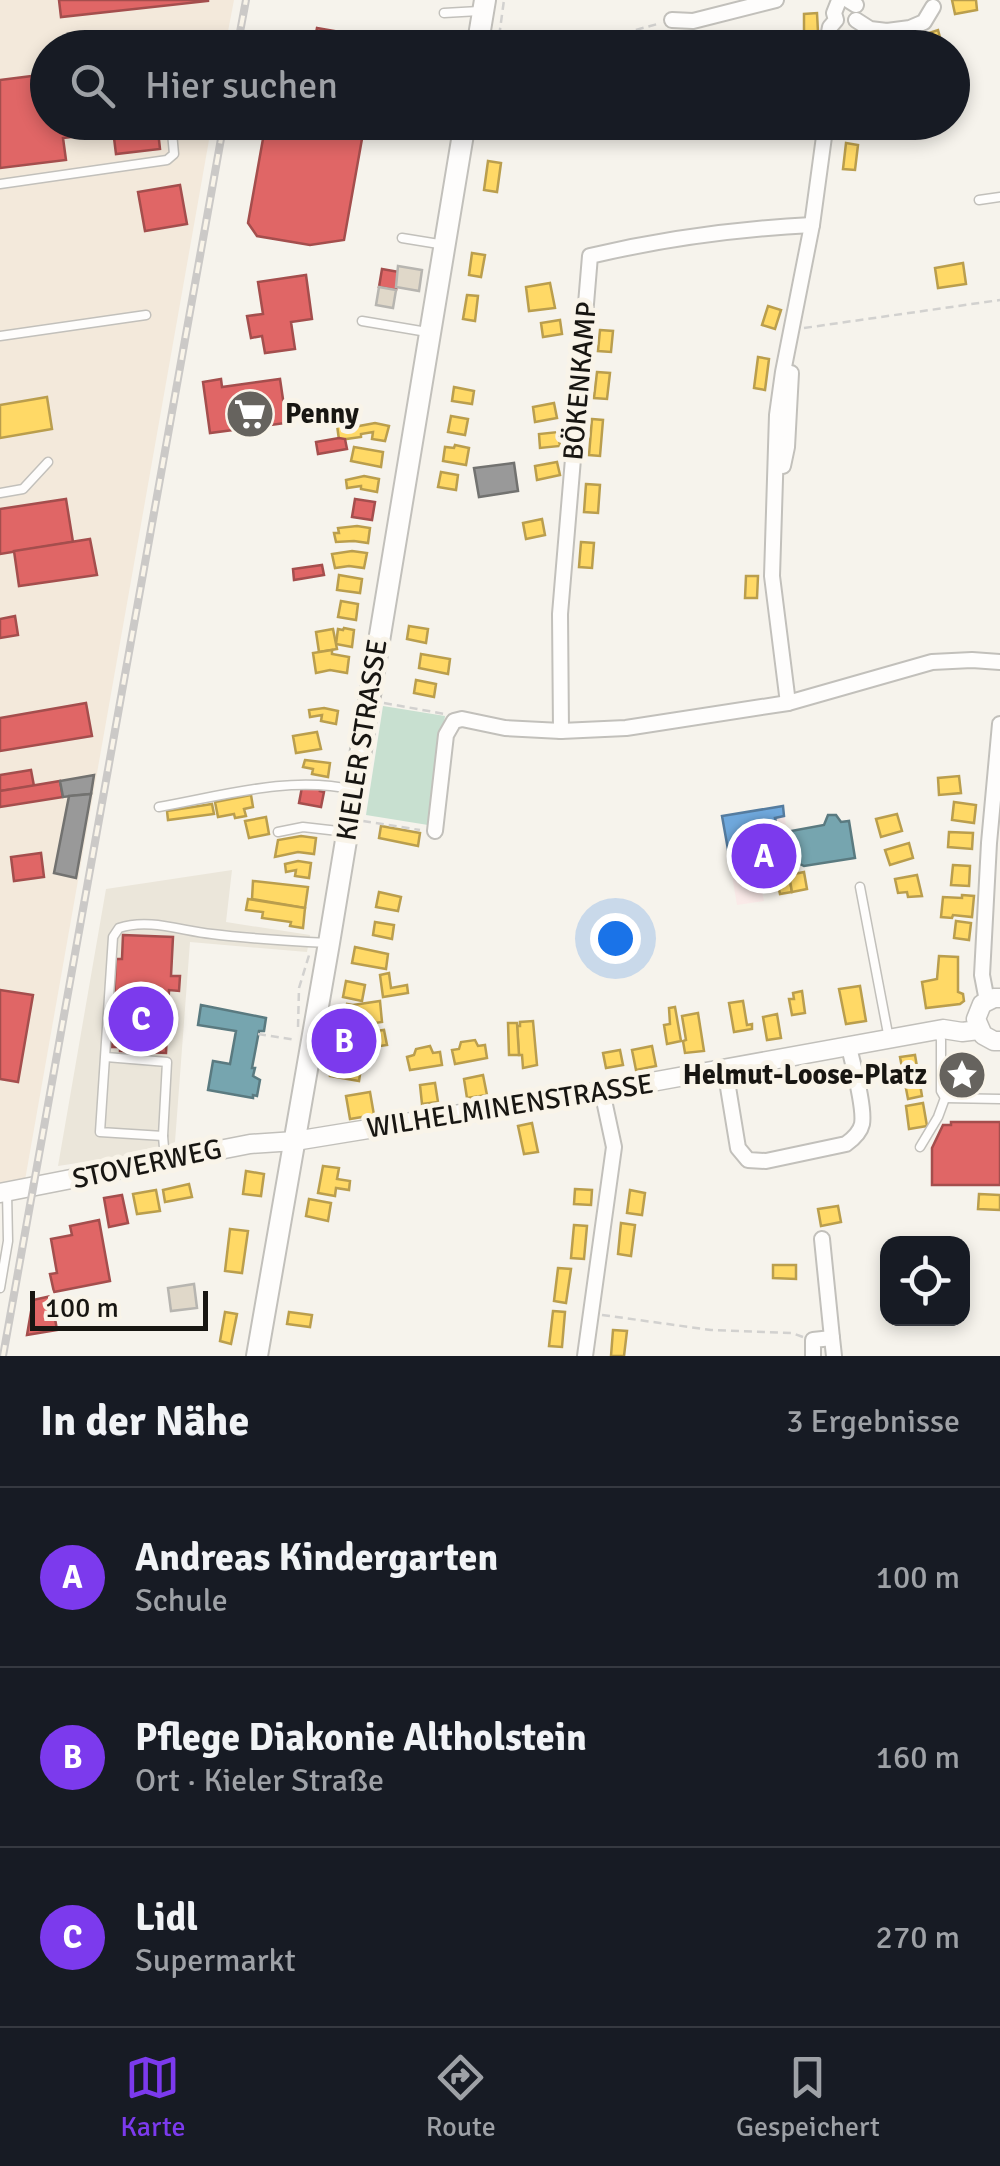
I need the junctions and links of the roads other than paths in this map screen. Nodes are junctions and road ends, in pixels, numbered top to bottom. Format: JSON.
{"nodes":[{"id":1,"x":776,"y":0,"type":"edge"},
{"id":2,"x":849,"y":4,"type":"edge"},
{"id":3,"x":484,"y":6,"type":"edge"},
{"id":4,"x":933,"y":7,"type":"dead end"},
{"id":5,"x":444,"y":13,"type":"dead end"},
{"id":6,"x":672,"y":20,"type":"road end"},
{"id":7,"x":829,"y":30,"type":"edge"},
{"id":8,"x":878,"y":30,"type":"edge"},
{"id":9,"x":895,"y":30,"type":"edge"},
{"id":10,"x":173,"y":140,"type":"edge"},
{"id":11,"x":462,"y":140,"type":"edge"},
{"id":12,"x":824,"y":140,"type":"edge"},
{"id":13,"x":0,"y":184,"type":"edge"},
{"id":14,"x":1000,"y":197,"type":"edge"},
{"id":15,"x":979,"y":200,"type":"dead end"},
{"id":16,"x":812,"y":225,"type":"junction"},
{"id":17,"x":402,"y":238,"type":"dead end"},
{"id":18,"x":444,"y":245,"type":"junction"},
{"id":19,"x":146,"y":315,"type":"dead end"},
{"id":20,"x":362,"y":321,"type":"dead end"},
{"id":21,"x":431,"y":332,"type":"junction"},
{"id":22,"x":0,"y":336,"type":"edge"},
{"id":23,"x":48,"y":462,"type":"dead end"},
{"id":24,"x":0,"y":494,"type":"edge"},
{"id":25,"x":1000,"y":662,"type":"edge"},
{"id":26,"x":788,"y":702,"type":"junction"},
{"id":27,"x":1000,"y":724,"type":"edge"},
{"id":28,"x":561,"y":732,"type":"junction"},
{"id":29,"x":354,"y":790,"type":"junction"},
{"id":30,"x":158,"y":806,"type":"dead end"},
{"id":31,"x":354,"y":826,"type":"junction"},
{"id":32,"x":435,"y":831,"type":"road end"},
{"id":33,"x":278,"y":832,"type":"dead end"},
{"id":34,"x":860,"y":887,"type":"dead end"},
{"id":35,"x":330,"y":943,"type":"junction"},
{"id":36,"x":986,"y":1011,"type":"edge"},
{"id":37,"x":940,"y":1030,"type":"junction"},
{"id":38,"x":889,"y":1040,"type":"junction"},
{"id":39,"x":1000,"y":1041,"type":"edge"},
{"id":40,"x":850,"y":1046,"type":"junction"},
{"id":41,"x":106,"y":1057,"type":"junction"},
{"id":42,"x":725,"y":1069,"type":"junction"},
{"id":43,"x":602,"y":1092,"type":"junction"},
{"id":44,"x":945,"y":1098,"type":"junction"},
{"id":45,"x":1000,"y":1099,"type":"edge"},
{"id":46,"x":163,"y":1136,"type":"junction"},
{"id":47,"x":295,"y":1141,"type":"junction"},
{"id":48,"x":920,"y":1147,"type":"dead end"},
{"id":49,"x":165,"y":1160,"type":"junction"},
{"id":50,"x":3,"y":1193,"type":"edge"},
{"id":51,"x":822,"y":1239,"type":"dead end"},
{"id":52,"x":0,"y":1288,"type":"edge"},
{"id":53,"x":832,"y":1338,"type":"junction"},
{"id":54,"x":813,"y":1348,"type":"edge"},
{"id":55,"x":257,"y":1356,"type":"edge"},
{"id":56,"x":585,"y":1356,"type":"edge"},
{"id":57,"x":834,"y":1356,"type":"edge"}],
"edges":[{"from":1,"to":6,"type":"street"},
{"from":2,"to":7,"type":"street"},
{"from":2,"to":8,"type":"street"},
{"from":3,"to":5,"type":"lane"},
{"from":4,"to":9,"type":"street"},
{"from":10,"to":13,"type":"lane"},
{"from":11,"to":18,"type":"main road","name":"KIELER STRASSE"},
{"from":12,"to":16,"type":"street"},
{"from":14,"to":15,"type":"lane"},
{"from":16,"to":26,"type":"street"},
{"from":16,"to":28,"type":"street","name":"BÖKENKAMP"},
{"from":17,"to":18,"type":"lane"},
{"from":18,"to":21,"type":"main road","name":"KIELER STRASSE"},
{"from":19,"to":22,"type":"lane"},
{"from":20,"to":21,"type":"lane"},
{"from":21,"to":29,"type":"main road","name":"KIELER STRASSE"},
{"from":23,"to":24,"type":"lane"},
{"from":25,"to":26,"type":"street"},
{"from":26,"to":28,"type":"street"},
{"from":27,"to":36,"type":"street"},
{"from":28,"to":32,"type":"street"},
{"from":29,"to":30,"type":"lane"},
{"from":29,"to":31,"type":"main road","name":"KIELER STRASSE"},
{"from":31,"to":33,"type":"lane"},
{"from":31,"to":35,"type":"main road","name":"KIELER STRASSE"},
{"from":34,"to":38,"type":"lane"},
{"from":35,"to":41,"type":"lane"},
{"from":35,"to":47,"type":"main road","name":"KIELER STRASSE"},
{"from":36,"to":37,"type":"street","name":"WILHELMINENSTRASSE"},
{"from":36,"to":39,"type":"street"},
{"from":37,"to":38,"type":"street","name":"WILHELMINENSTRASSE"},
{"from":37,"to":44,"type":"lane"},
{"from":38,"to":40,"type":"street","name":"WILHELMINENSTRASSE"},
{"from":40,"to":42,"type":"street","name":"WILHELMINENSTRASSE"},
{"from":40,"to":42,"type":"street"},
{"from":41,"to":46,"type":"lane"},
{"from":41,"to":46,"type":"lane"},
{"from":42,"to":43,"type":"street","name":"WILHELMINENSTRASSE"},
{"from":43,"to":47,"type":"street","name":"WILHELMINENSTRASSE"},
{"from":43,"to":56,"type":"street"},
{"from":44,"to":45,"type":"lane"},
{"from":44,"to":48,"type":"lane"},
{"from":46,"to":49,"type":"lane"},
{"from":47,"to":49,"type":"street","name":"STOVERWEG"},
{"from":47,"to":55,"type":"main road","name":"KIELER STRASSE"},
{"from":49,"to":50,"type":"street","name":"STOVERWEG"},
{"from":50,"to":52,"type":"lane"},
{"from":51,"to":53,"type":"street"},
{"from":53,"to":54,"type":"street"},
{"from":53,"to":57,"type":"street"}]}
